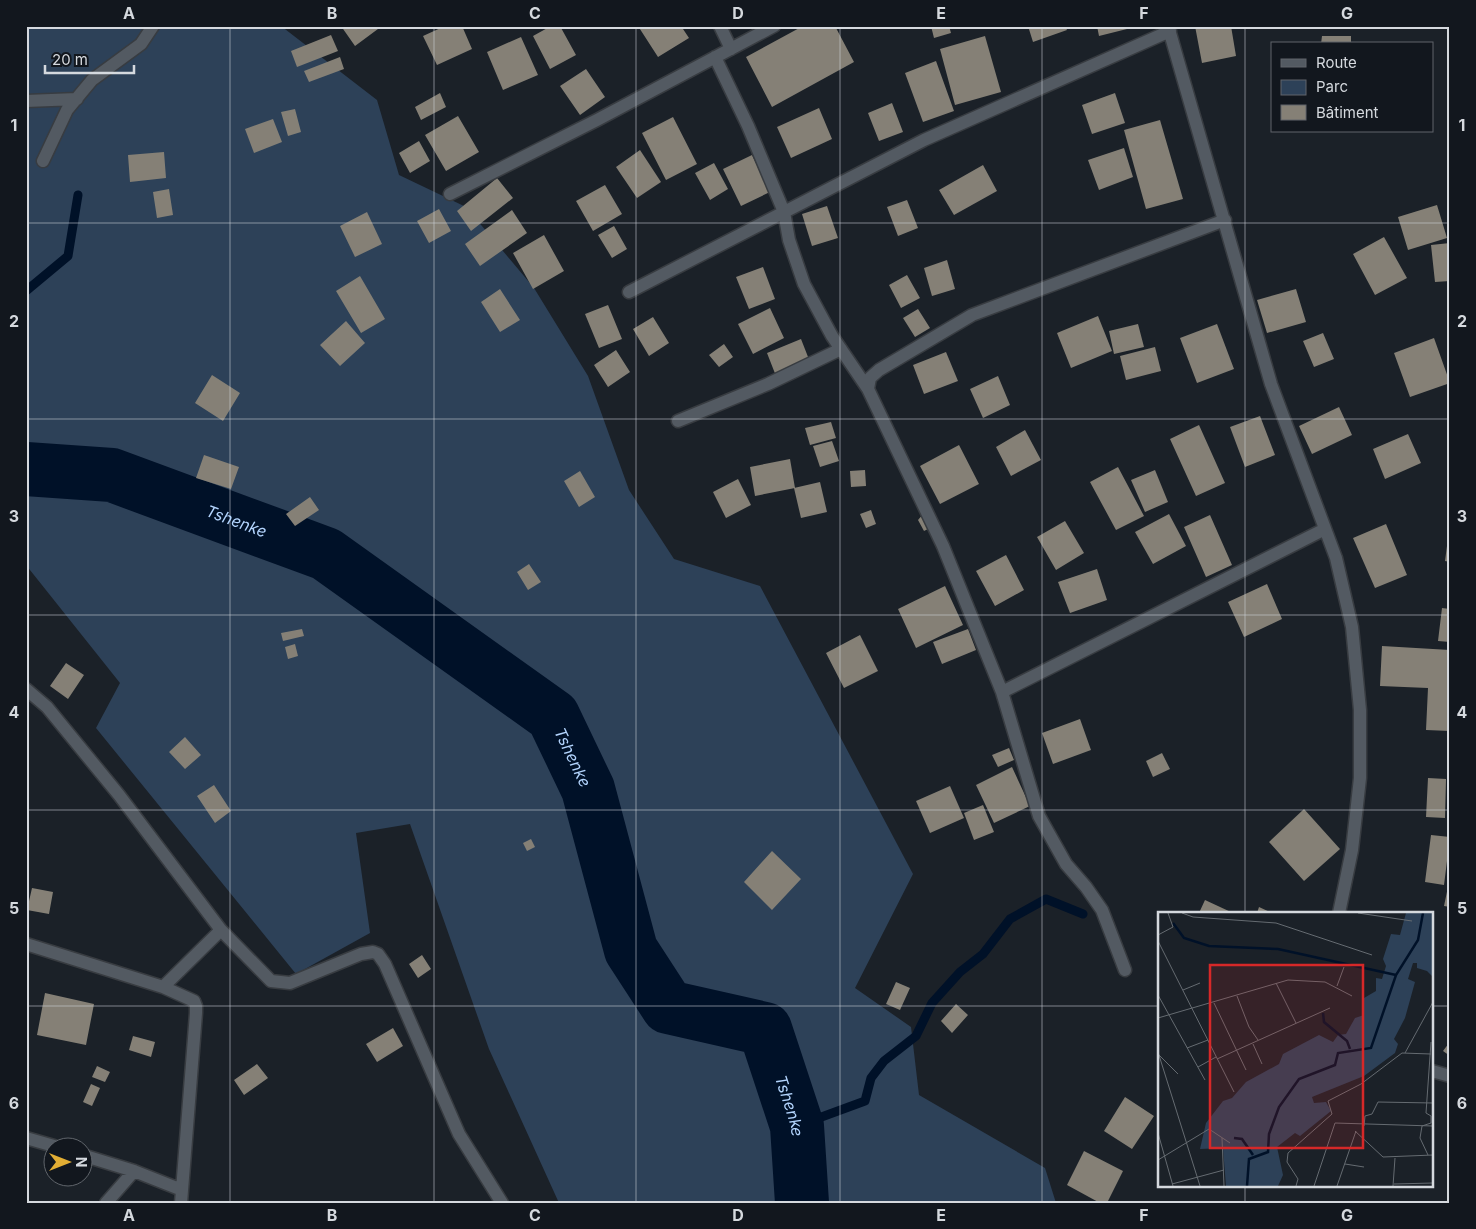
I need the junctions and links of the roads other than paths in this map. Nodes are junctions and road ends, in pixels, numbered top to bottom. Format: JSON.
{"nodes":[{"id":1,"x":153,"y":26,"type":"edge"},
{"id":2,"x":720,"y":26,"type":"edge"},
{"id":3,"x":774,"y":26,"type":"edge"},
{"id":4,"x":1169,"y":29,"type":"edge"},
{"id":5,"x":731,"y":48,"type":"junction"},
{"id":6,"x":715,"y":57,"type":"junction"},
{"id":7,"x":77,"y":99,"type":"junction"},
{"id":8,"x":26,"y":102,"type":"edge"},
{"id":9,"x":42,"y":161,"type":"dead end"},
{"id":10,"x":450,"y":194,"type":"dead end"},
{"id":11,"x":784,"y":212,"type":"junction"},
{"id":12,"x":1224,"y":220,"type":"junction"},
{"id":13,"x":629,"y":292,"type":"dead end"},
{"id":14,"x":841,"y":349,"type":"junction"},
{"id":15,"x":868,"y":389,"type":"junction"},
{"id":16,"x":678,"y":421,"type":"dead end"},
{"id":17,"x":1326,"y":529,"type":"junction"},
{"id":18,"x":26,"y":689,"type":"edge"},
{"id":19,"x":1002,"y":692,"type":"junction"},
{"id":20,"x":1339,"y":912,"type":"edge"},
{"id":21,"x":221,"y":930,"type":"junction"},
{"id":22,"x":26,"y":944,"type":"edge"},
{"id":23,"x":1125,"y":970,"type":"dead end"},
{"id":24,"x":163,"y":987,"type":"junction"},
{"id":25,"x":1434,"y":1072,"type":"edge"},
{"id":26,"x":1450,"y":1076,"type":"edge"},
{"id":27,"x":26,"y":1138,"type":"edge"},
{"id":28,"x":42,"y":1143,"type":"edge"},
{"id":29,"x":92,"y":1158,"type":"edge"},
{"id":30,"x":134,"y":1172,"type":"junction"},
{"id":31,"x":182,"y":1190,"type":"junction"},
{"id":32,"x":106,"y":1203,"type":"edge"},
{"id":33,"x":181,"y":1203,"type":"edge"},
{"id":34,"x":502,"y":1203,"type":"edge"}],
"edges":[{"from":1,"to":7,"type":"street"},
{"from":2,"to":5,"type":"street"},
{"from":3,"to":5,"type":"street"},
{"from":4,"to":11,"type":"street"},
{"from":4,"to":12,"type":"street"},
{"from":5,"to":6,"type":"street"},
{"from":6,"to":10,"type":"street"},
{"from":6,"to":11,"type":"street"},
{"from":7,"to":8,"type":"street"},
{"from":7,"to":9,"type":"street"},
{"from":11,"to":13,"type":"street"},
{"from":11,"to":14,"type":"street"},
{"from":12,"to":15,"type":"street"},
{"from":12,"to":17,"type":"street"},
{"from":14,"to":15,"type":"street"},
{"from":14,"to":16,"type":"street"},
{"from":15,"to":19,"type":"street"},
{"from":17,"to":19,"type":"street"},
{"from":17,"to":20,"type":"street"},
{"from":18,"to":21,"type":"street"},
{"from":19,"to":23,"type":"street"},
{"from":21,"to":24,"type":"street"},
{"from":21,"to":34,"type":"street"},
{"from":22,"to":24,"type":"street"},
{"from":24,"to":31,"type":"street"},
{"from":25,"to":26,"type":"street"},
{"from":27,"to":28,"type":"street"},
{"from":29,"to":30,"type":"street"},
{"from":30,"to":31,"type":"street"},
{"from":30,"to":32,"type":"street"},
{"from":31,"to":33,"type":"street"}]}
